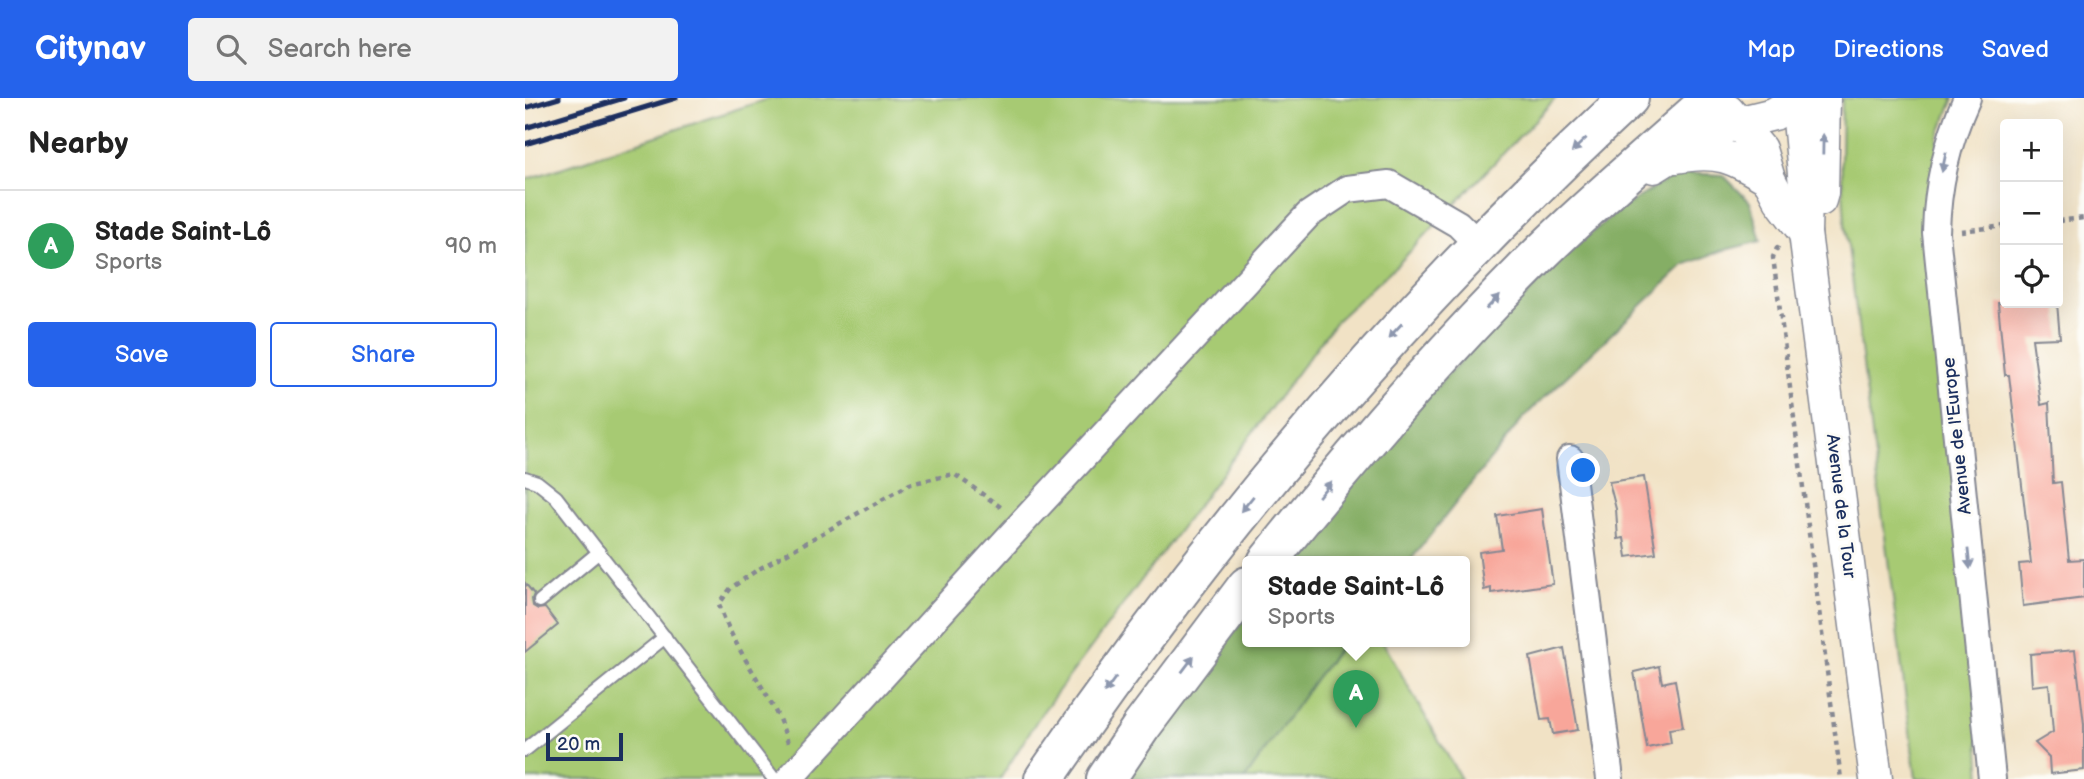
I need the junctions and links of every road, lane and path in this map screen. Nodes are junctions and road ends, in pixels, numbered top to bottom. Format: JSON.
{"nodes":[{"id":1,"x":1629,"y":98,"type":"edge"},
{"id":2,"x":1720,"y":98,"type":"edge"},
{"id":3,"x":1967,"y":98,"type":"edge"},
{"id":4,"x":1805,"y":99,"type":"edge"},
{"id":5,"x":1725,"y":111,"type":"edge"},
{"id":6,"x":1667,"y":159,"type":"junction"},
{"id":7,"x":1769,"y":178,"type":"junction"},
{"id":8,"x":1604,"y":194,"type":"junction"},
{"id":9,"x":2084,"y":218,"type":"edge"},
{"id":10,"x":2063,"y":220,"type":"edge"},
{"id":11,"x":1798,"y":225,"type":"junction"},
{"id":12,"x":2000,"y":227,"type":"edge"},
{"id":13,"x":1936,"y":233,"type":"junction"},
{"id":14,"x":1478,"y":244,"type":"junction"},
{"id":15,"x":1570,"y":459,"type":"dead end"},
{"id":16,"x":525,"y":478,"type":"edge"},
{"id":17,"x":1022,"y":523,"type":"junction"},
{"id":18,"x":599,"y":552,"type":"junction"},
{"id":19,"x":1272,"y":556,"type":"edge"},
{"id":20,"x":1242,"y":594,"type":"edge"},
{"id":21,"x":540,"y":601,"type":"dead end"},
{"id":22,"x":665,"y":636,"type":"junction"},
{"id":23,"x":525,"y":750,"type":"edge"},
{"id":24,"x":787,"y":776,"type":"edge"},
{"id":25,"x":1044,"y":779,"type":"edge"},
{"id":26,"x":1106,"y":779,"type":"edge"},
{"id":27,"x":1610,"y":779,"type":"edge"},
{"id":28,"x":1841,"y":779,"type":"edge"},
{"id":29,"x":1876,"y":779,"type":"edge"},
{"id":30,"x":1992,"y":779,"type":"edge"}],
"edges":[{"from":1,"to":14,"type":"main road","one_way":true},
{"from":2,"to":5,"type":"street","name":"Avenue de la Tour"},
{"from":3,"to":13,"type":"street","name":"Avenue de l'Europe","one_way":true},
{"from":4,"to":5,"type":"street"},
{"from":4,"to":11,"type":"street","name":"Avenue de la Tour"},
{"from":5,"to":6,"type":"street"},
{"from":5,"to":7,"type":"street","name":"Avenue de la Tour"},
{"from":5,"to":8,"type":"main road"},
{"from":6,"to":7,"type":"street"},
{"from":6,"to":8,"type":"street"},
{"from":7,"to":11,"type":"street","name":"Avenue de la Tour"},
{"from":19,"to":8,"type":"main road","one_way":true},
{"from":9,"to":10,"type":"path"},
{"from":11,"to":28,"type":"path"},
{"from":11,"to":29,"type":"street","name":"Avenue de la Tour"},
{"from":12,"to":13,"type":"path"},
{"from":13,"to":30,"type":"street","name":"Avenue de l'Europe","one_way":true},
{"from":14,"to":17,"type":"street"},
{"from":14,"to":25,"type":"main road","one_way":true},
{"from":15,"to":27,"type":"street"},
{"from":16,"to":18,"type":"lane"},
{"from":17,"to":24,"type":"street"},
{"from":17,"to":24,"type":"path"},
{"from":18,"to":21,"type":"lane"},
{"from":18,"to":22,"type":"lane"},
{"from":26,"to":20,"type":"main road","one_way":true},
{"from":22,"to":23,"type":"lane"},
{"from":22,"to":24,"type":"lane"}]}
